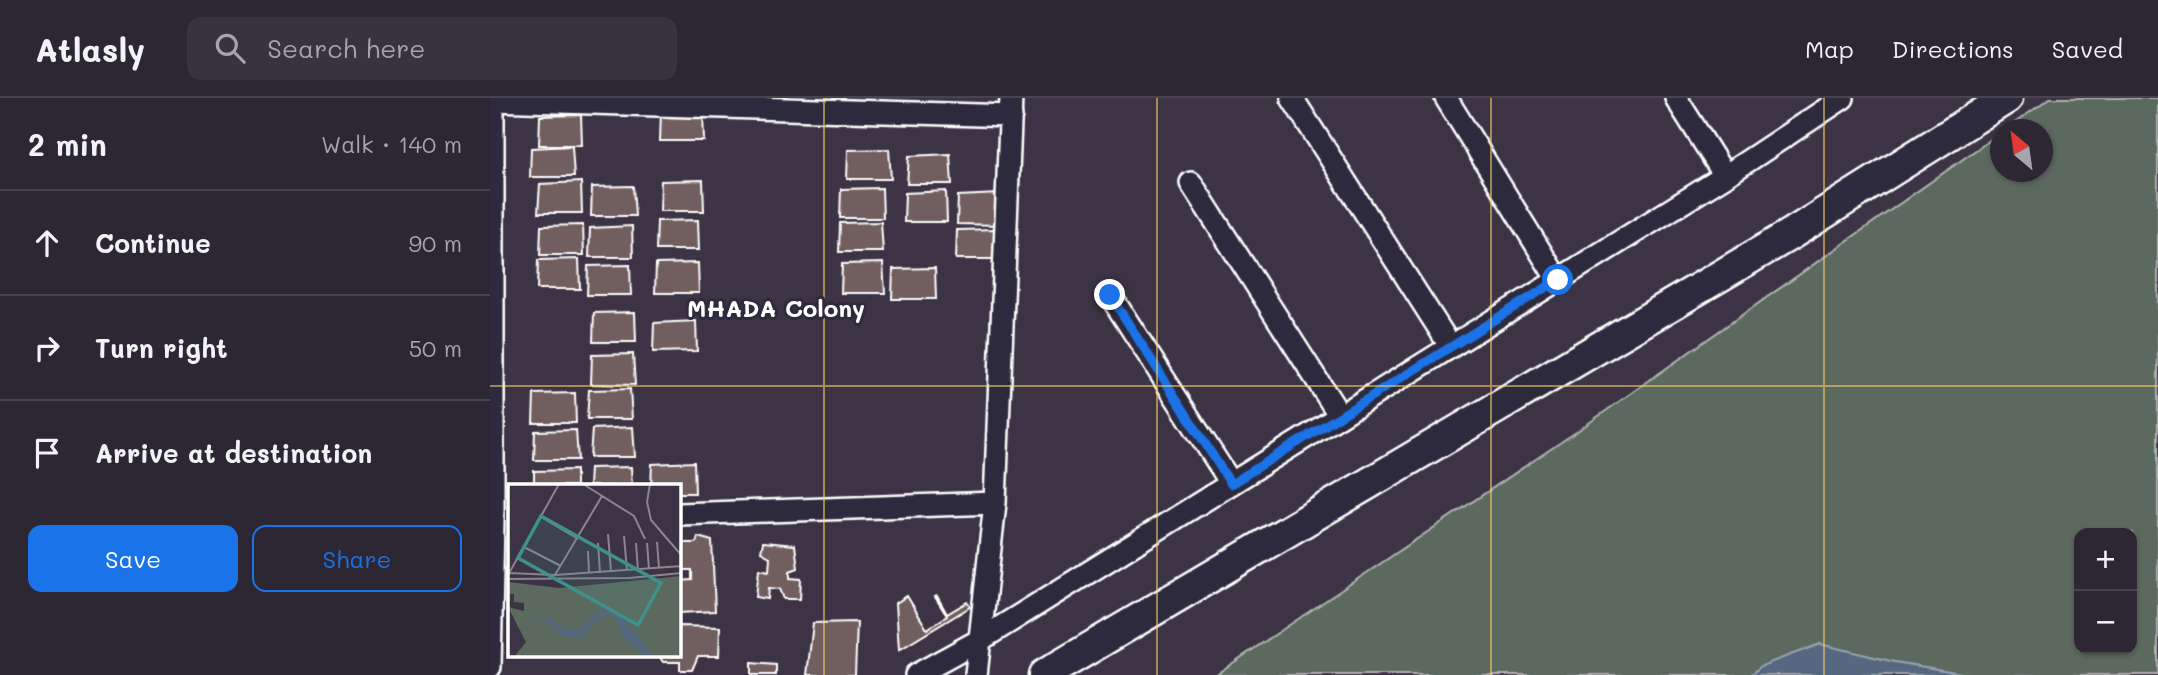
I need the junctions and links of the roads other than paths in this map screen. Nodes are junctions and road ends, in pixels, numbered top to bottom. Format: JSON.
{"nodes":[{"id":1,"x":1292,"y":98,"type":"edge"},
{"id":2,"x":1446,"y":98,"type":"edge"},
{"id":3,"x":1676,"y":98,"type":"edge"},
{"id":4,"x":1842,"y":98,"type":"edge"},
{"id":5,"x":2007,"y":98,"type":"edge"},
{"id":6,"x":493,"y":99,"type":"edge"},
{"id":7,"x":1011,"y":107,"type":"edge"},
{"id":8,"x":1725,"y":176,"type":"junction"},
{"id":9,"x":1191,"y":183,"type":"dead end"},
{"id":10,"x":1558,"y":280,"type":"junction"},
{"id":11,"x":1110,"y":295,"type":"dead end"},
{"id":12,"x":1451,"y":346,"type":"junction"},
{"id":13,"x":1340,"y":416,"type":"junction"},
{"id":14,"x":1231,"y":484,"type":"junction"},
{"id":15,"x":995,"y":503,"type":"junction"},
{"id":16,"x":681,"y":514,"type":"edge"},
{"id":17,"x":501,"y":520,"type":"edge"},
{"id":18,"x":980,"y":640,"type":"junction"},
{"id":19,"x":490,"y":667,"type":"edge"},
{"id":20,"x":916,"y":675,"type":"edge"},
{"id":21,"x":976,"y":675,"type":"edge"},
{"id":22,"x":1044,"y":675,"type":"edge"}],
"edges":[{"from":1,"to":12,"type":"street"},
{"from":2,"to":10,"type":"street"},
{"from":3,"to":8,"type":"street"},
{"from":4,"to":8,"type":"street"},
{"from":5,"to":22,"type":"main road"},
{"from":6,"to":7,"type":"street"},
{"from":6,"to":17,"type":"street"},
{"from":7,"to":15,"type":"street"},
{"from":8,"to":10,"type":"street"},
{"from":9,"to":13,"type":"street"},
{"from":10,"to":12,"type":"street"},
{"from":11,"to":14,"type":"street"},
{"from":12,"to":13,"type":"street"},
{"from":13,"to":14,"type":"street"},
{"from":14,"to":18,"type":"street"},
{"from":15,"to":16,"type":"street"},
{"from":15,"to":18,"type":"street"},
{"from":17,"to":19,"type":"street"},
{"from":18,"to":20,"type":"street"},
{"from":18,"to":21,"type":"street"}]}
